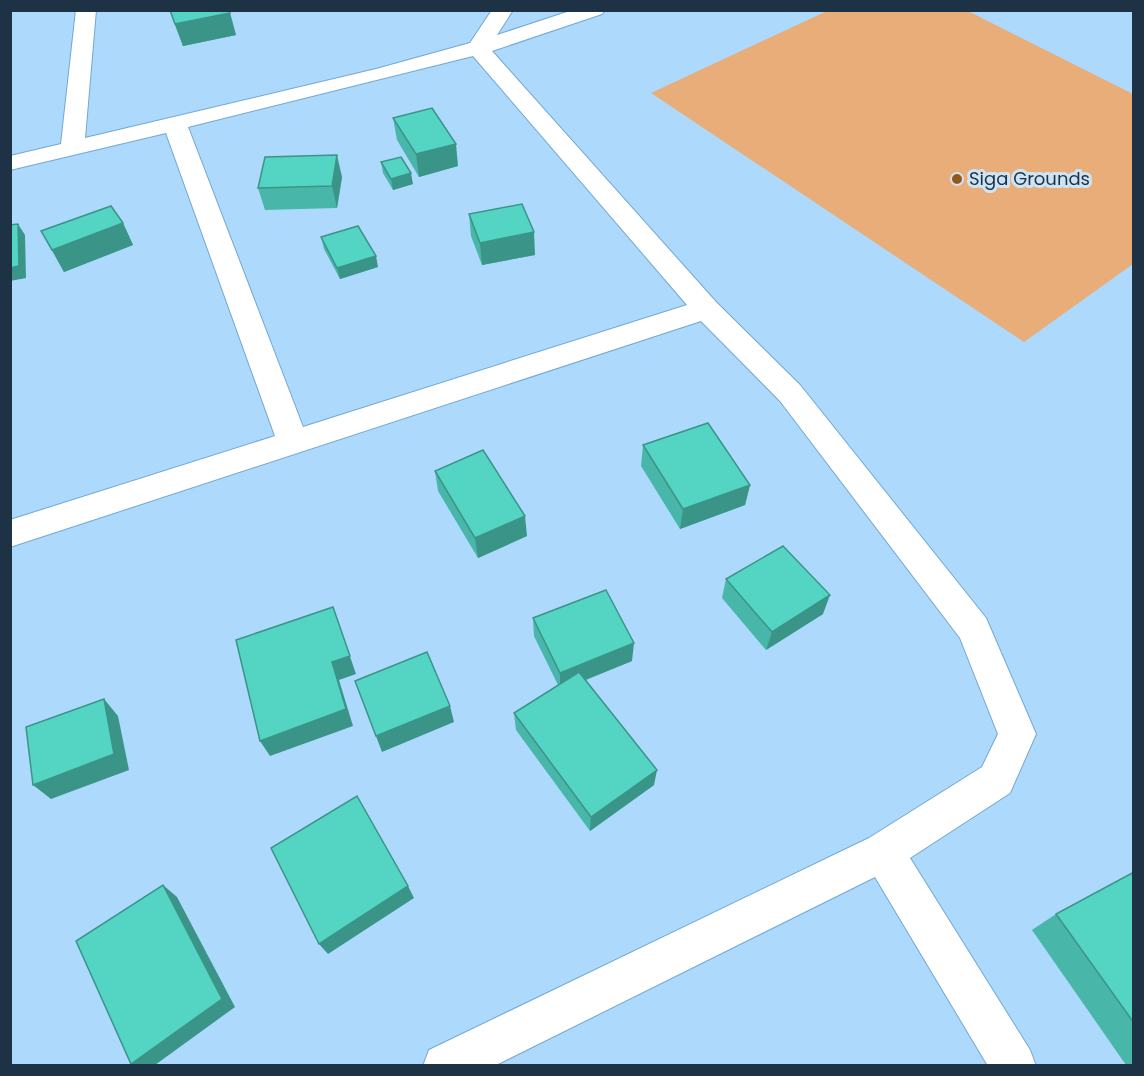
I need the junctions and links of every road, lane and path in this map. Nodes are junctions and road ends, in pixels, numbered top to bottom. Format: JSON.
{"nodes":[{"id":1,"x":86,"y":10,"type":"edge"},
{"id":2,"x":503,"y":10,"type":"edge"},
{"id":3,"x":594,"y":10,"type":"edge"},
{"id":4,"x":478,"y":48,"type":"junction"},
{"id":5,"x":176,"y":125,"type":"junction"},
{"id":6,"x":72,"y":149,"type":"junction"},
{"id":7,"x":10,"y":163,"type":"edge"},
{"id":8,"x":706,"y":309,"type":"junction"},
{"id":9,"x":293,"y":442,"type":"junction"},
{"id":10,"x":10,"y":534,"type":"edge"},
{"id":11,"x":883,"y":852,"type":"junction"},
{"id":12,"x":445,"y":1065,"type":"edge"},
{"id":13,"x":1014,"y":1065,"type":"edge"}],
"edges":[{"from":1,"to":6,"type":"street"},
{"from":2,"to":4,"type":"street"},
{"from":3,"to":4,"type":"street"},
{"from":4,"to":5,"type":"street"},
{"from":4,"to":8,"type":"street"},
{"from":5,"to":6,"type":"street"},
{"from":5,"to":9,"type":"street"},
{"from":6,"to":7,"type":"street"},
{"from":8,"to":9,"type":"street"},
{"from":8,"to":11,"type":"street"},
{"from":9,"to":10,"type":"street"},
{"from":11,"to":12,"type":"street"},
{"from":11,"to":13,"type":"street"}]}
